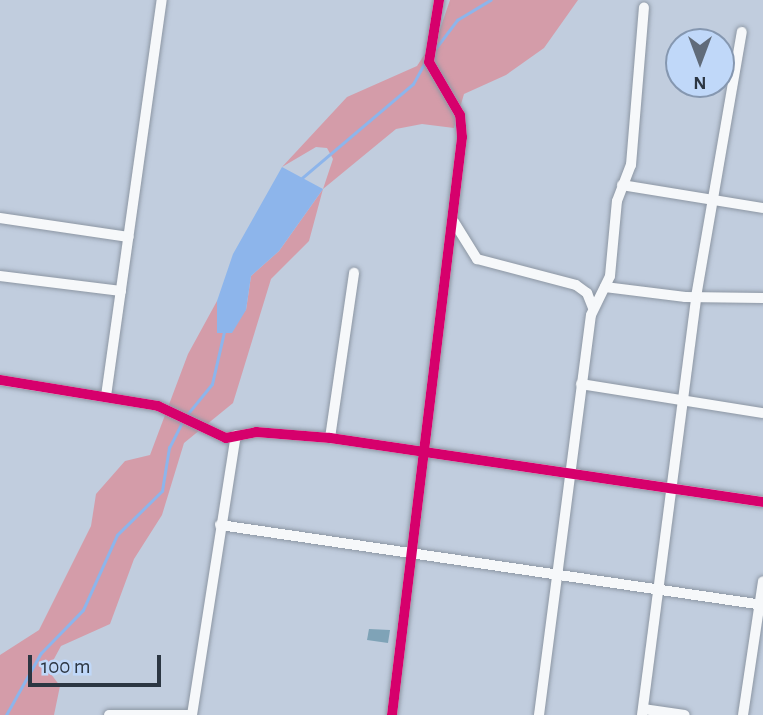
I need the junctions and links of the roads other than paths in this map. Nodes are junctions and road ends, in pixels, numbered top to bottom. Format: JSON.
{"nodes":[{"id":1,"x":162,"y":0,"type":"edge"},
{"id":2,"x":439,"y":0,"type":"edge"},
{"id":3,"x":643,"y":8,"type":"dead end"},
{"id":4,"x":742,"y":32,"type":"dead end"},
{"id":5,"x":622,"y":185,"type":"junction"},
{"id":6,"x":711,"y":201,"type":"junction"},
{"id":7,"x":763,"y":208,"type":"edge"},
{"id":8,"x":0,"y":218,"type":"edge"},
{"id":9,"x":453,"y":221,"type":"junction"},
{"id":10,"x":129,"y":237,"type":"junction"},
{"id":11,"x":354,"y":273,"type":"dead end"},
{"id":12,"x":0,"y":275,"type":"edge"},
{"id":13,"x":605,"y":287,"type":"junction"},
{"id":14,"x":121,"y":291,"type":"junction"},
{"id":15,"x":696,"y":297,"type":"junction"},
{"id":16,"x":763,"y":298,"type":"edge"},
{"id":17,"x":593,"y":308,"type":"junction"},
{"id":18,"x":0,"y":380,"type":"edge"},
{"id":19,"x":581,"y":384,"type":"junction"},
{"id":20,"x":106,"y":396,"type":"junction"},
{"id":21,"x":683,"y":401,"type":"junction"},
{"id":22,"x":763,"y":412,"type":"edge"},
{"id":23,"x":236,"y":435,"type":"junction"},
{"id":24,"x":330,"y":438,"type":"junction"},
{"id":25,"x":426,"y":451,"type":"junction"},
{"id":26,"x":571,"y":472,"type":"junction"},
{"id":27,"x":673,"y":489,"type":"junction"},
{"id":28,"x":763,"y":502,"type":"edge"},
{"id":29,"x":220,"y":525,"type":"junction"},
{"id":30,"x":414,"y":554,"type":"junction"},
{"id":31,"x":559,"y":573,"type":"junction"},
{"id":32,"x":763,"y":581,"type":"edge"},
{"id":33,"x":660,"y":588,"type":"junction"},
{"id":34,"x":762,"y":604,"type":"edge"},
{"id":35,"x":643,"y":712,"type":"edge"},
{"id":36,"x":109,"y":715,"type":"edge"},
{"id":37,"x":192,"y":715,"type":"edge"},
{"id":38,"x":392,"y":715,"type":"edge"},
{"id":39,"x":539,"y":715,"type":"edge"},
{"id":40,"x":685,"y":715,"type":"edge"},
{"id":41,"x":743,"y":715,"type":"edge"}],
"edges":[{"from":1,"to":10,"type":"street"},
{"from":2,"to":9,"type":"street"},
{"from":3,"to":5,"type":"street"},
{"from":4,"to":6,"type":"street"},
{"from":5,"to":6,"type":"street"},
{"from":5,"to":13,"type":"street"},
{"from":6,"to":7,"type":"street"},
{"from":6,"to":15,"type":"street"},
{"from":8,"to":10,"type":"street"},
{"from":9,"to":17,"type":"street"},
{"from":9,"to":25,"type":"street"},
{"from":10,"to":14,"type":"street"},
{"from":11,"to":24,"type":"street"},
{"from":12,"to":14,"type":"street"},
{"from":13,"to":15,"type":"street"},
{"from":13,"to":17,"type":"street"},
{"from":14,"to":20,"type":"street"},
{"from":15,"to":16,"type":"street"},
{"from":15,"to":21,"type":"street"},
{"from":17,"to":19,"type":"street"},
{"from":18,"to":20,"type":"street"},
{"from":19,"to":21,"type":"street"},
{"from":19,"to":26,"type":"street"},
{"from":20,"to":23,"type":"street"},
{"from":21,"to":22,"type":"street"},
{"from":21,"to":27,"type":"street"},
{"from":23,"to":24,"type":"street"},
{"from":23,"to":29,"type":"street"},
{"from":24,"to":25,"type":"street"},
{"from":25,"to":26,"type":"street"},
{"from":25,"to":30,"type":"street"},
{"from":26,"to":27,"type":"street"},
{"from":26,"to":31,"type":"street"},
{"from":27,"to":28,"type":"street"},
{"from":27,"to":33,"type":"street"},
{"from":29,"to":30,"type":"street"},
{"from":29,"to":37,"type":"street"},
{"from":30,"to":31,"type":"street"},
{"from":30,"to":38,"type":"street"},
{"from":31,"to":33,"type":"street"},
{"from":31,"to":39,"type":"street"},
{"from":32,"to":34,"type":"street"},
{"from":33,"to":34,"type":"street"},
{"from":33,"to":35,"type":"street"},
{"from":34,"to":41,"type":"street"},
{"from":35,"to":40,"type":"street"},
{"from":36,"to":37,"type":"street"}]}
